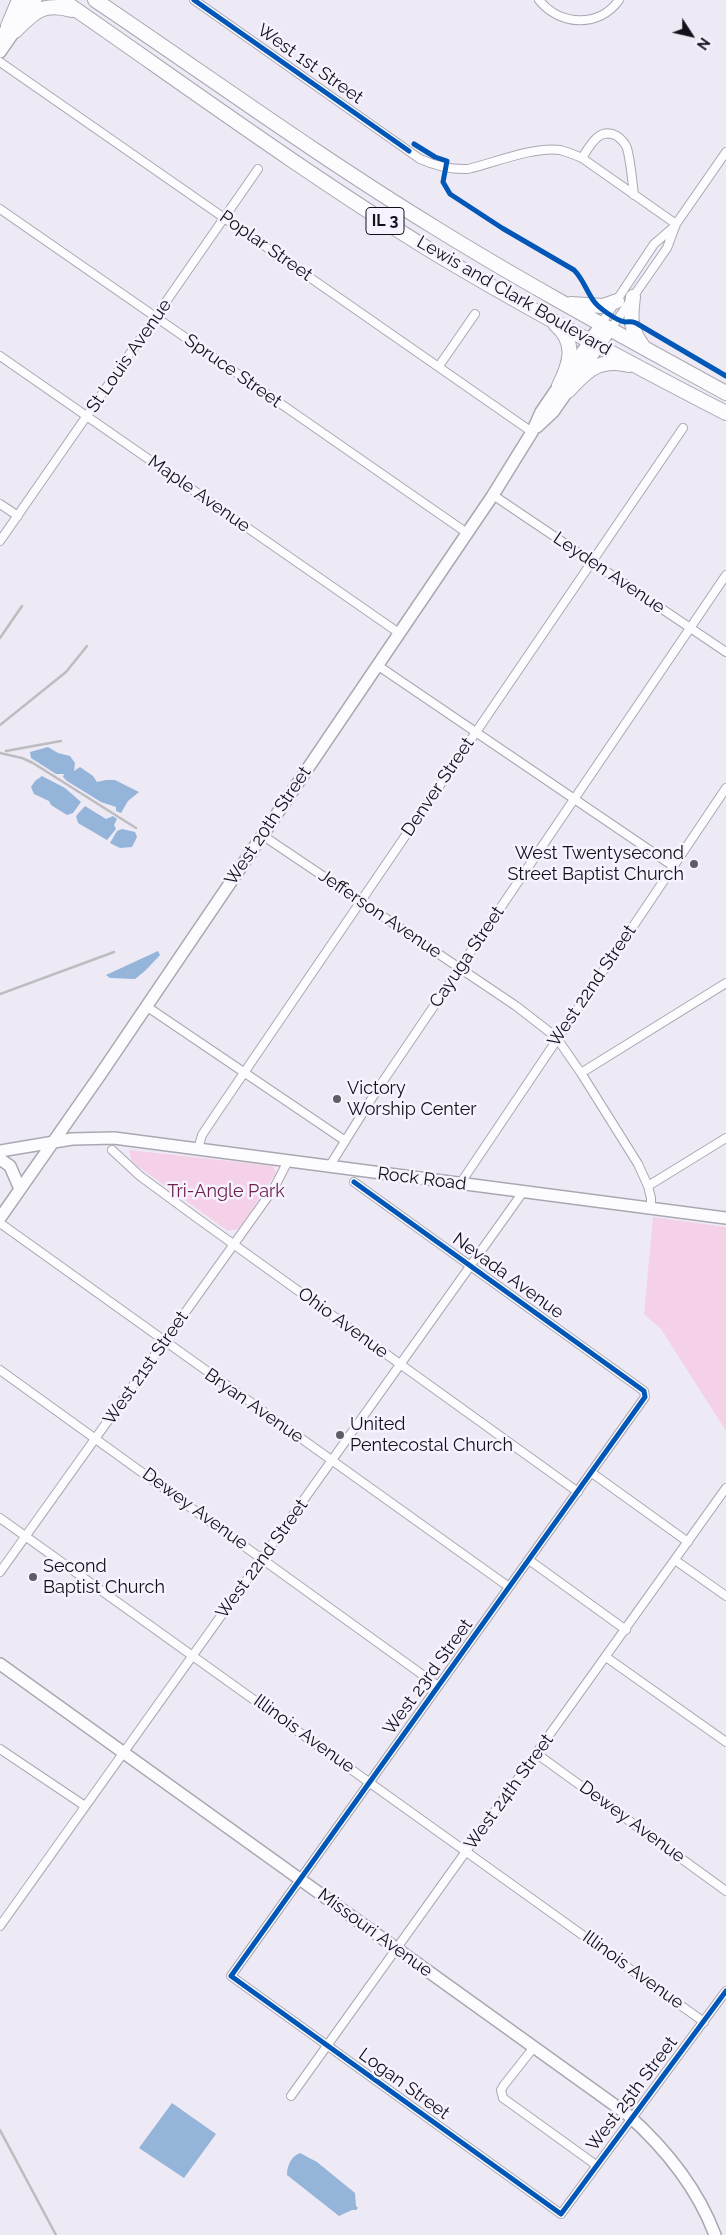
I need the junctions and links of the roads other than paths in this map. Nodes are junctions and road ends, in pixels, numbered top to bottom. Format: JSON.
{"nodes":[{"id":1,"x":19,"y":0,"type":"edge"},
{"id":2,"x":26,"y":0,"type":"edge"},
{"id":3,"x":36,"y":0,"type":"edge"},
{"id":4,"x":62,"y":0,"type":"edge"},
{"id":5,"x":194,"y":0,"type":"edge"},
{"id":6,"x":539,"y":0,"type":"edge"},
{"id":7,"x":619,"y":0,"type":"edge"},
{"id":8,"x":100,"y":2,"type":"edge"},
{"id":9,"x":78,"y":11,"type":"junction"},
{"id":10,"x":8,"y":32,"type":"edge"},
{"id":11,"x":0,"y":52,"type":"edge"},
{"id":12,"x":0,"y":62,"type":"edge"},
{"id":13,"x":725,"y":154,"type":"edge"},
{"id":14,"x":582,"y":158,"type":"junction"},
{"id":15,"x":258,"y":169,"type":"dead end"},
{"id":16,"x":634,"y":195,"type":"junction"},
{"id":17,"x":0,"y":209,"type":"edge"},
{"id":18,"x":225,"y":218,"type":"junction"},
{"id":19,"x":676,"y":224,"type":"junction"},
{"id":20,"x":633,"y":297,"type":"junction"},
{"id":21,"x":558,"y":300,"type":"junction"},
{"id":22,"x":616,"y":301,"type":"junction"},
{"id":23,"x":475,"y":314,"type":"dead end"},
{"id":24,"x":156,"y":317,"type":"junction"},
{"id":25,"x":548,"y":318,"type":"junction"},
{"id":26,"x":605,"y":327,"type":"junction"},
{"id":27,"x":595,"y":343,"type":"junction"},
{"id":28,"x":644,"y":348,"type":"junction"},
{"id":29,"x":0,"y":356,"type":"edge"},
{"id":30,"x":439,"y":366,"type":"junction"},
{"id":31,"x":639,"y":367,"type":"junction"},
{"id":32,"x":564,"y":388,"type":"junction"},
{"id":33,"x":726,"y":393,"type":"edge"},
{"id":34,"x":726,"y":413,"type":"edge"},
{"id":35,"x":87,"y":416,"type":"junction"},
{"id":36,"x":683,"y":428,"type":"dead end"},
{"id":37,"x":532,"y":432,"type":"junction"},
{"id":38,"x":493,"y":495,"type":"junction"},
{"id":39,"x":0,"y":504,"type":"edge"},
{"id":40,"x":18,"y":516,"type":"junction"},
{"id":41,"x":467,"y":533,"type":"junction"},
{"id":42,"x":0,"y":541,"type":"edge"},
{"id":43,"x":592,"y":561,"type":"junction"},
{"id":44,"x":726,"y":575,"type":"edge"},
{"id":45,"x":690,"y":628,"type":"junction"},
{"id":46,"x":399,"y":633,"type":"junction"},
{"id":47,"x":726,"y":652,"type":"edge"},
{"id":48,"x":377,"y":665,"type":"junction"},
{"id":49,"x":476,"y":731,"type":"junction"},
{"id":50,"x":726,"y":788,"type":"edge"},
{"id":51,"x":575,"y":799,"type":"junction"},
{"id":52,"x":262,"y":835,"type":"junction"},
{"id":53,"x":673,"y":866,"type":"junction"},
{"id":54,"x":360,"y":901,"type":"junction"},
{"id":55,"x":460,"y":968,"type":"junction"},
{"id":56,"x":726,"y":983,"type":"edge"},
{"id":57,"x":146,"y":1006,"type":"junction"},
{"id":58,"x":557,"y":1038,"type":"junction"},
{"id":59,"x":244,"y":1072,"type":"junction"},
{"id":60,"x":581,"y":1073,"type":"junction"},
{"id":61,"x":726,"y":1138,"type":"edge"},
{"id":62,"x":344,"y":1140,"type":"junction"},
{"id":63,"x":53,"y":1142,"type":"junction"},
{"id":64,"x":198,"y":1149,"type":"junction"},
{"id":65,"x":112,"y":1150,"type":"dead end"},
{"id":66,"x":0,"y":1151,"type":"edge"},
{"id":67,"x":0,"y":1159,"type":"edge"},
{"id":68,"x":288,"y":1161,"type":"junction"},
{"id":69,"x":329,"y":1167,"type":"junction"},
{"id":70,"x":354,"y":1182,"type":"dead end"},
{"id":71,"x":460,"y":1184,"type":"junction"},
{"id":72,"x":648,"y":1186,"type":"junction"},
{"id":73,"x":20,"y":1189,"type":"junction"},
{"id":74,"x":523,"y":1192,"type":"junction"},
{"id":75,"x":651,"y":1208,"type":"junction"},
{"id":76,"x":0,"y":1218,"type":"edge"},
{"id":77,"x":726,"y":1218,"type":"edge"},
{"id":78,"x":0,"y":1223,"type":"edge"},
{"id":79,"x":234,"y":1244,"type":"junction"},
{"id":80,"x":471,"y":1267,"type":"junction"},
{"id":81,"x":165,"y":1342,"type":"junction"},
{"id":82,"x":401,"y":1365,"type":"junction"},
{"id":83,"x":0,"y":1370,"type":"edge"},
{"id":84,"x":645,"y":1394,"type":"joint"},
{"id":85,"x":96,"y":1438,"type":"junction"},
{"id":86,"x":333,"y":1461,"type":"junction"},
{"id":87,"x":592,"y":1472,"type":"junction"},
{"id":88,"x":726,"y":1488,"type":"edge"},
{"id":89,"x":578,"y":1492,"type":"junction"},
{"id":90,"x":0,"y":1518,"type":"edge"},
{"id":91,"x":26,"y":1536,"type":"junction"},
{"id":92,"x":688,"y":1542,"type":"junction"},
{"id":93,"x":263,"y":1558,"type":"junction"},
{"id":94,"x":529,"y":1560,"type":"junction"},
{"id":95,"x":675,"y":1560,"type":"junction"},
{"id":96,"x":0,"y":1572,"type":"edge"},
{"id":97,"x":509,"y":1587,"type":"junction"},
{"id":98,"x":726,"y":1596,"type":"edge"},
{"id":99,"x":626,"y":1630,"type":"junction"},
{"id":100,"x":194,"y":1655,"type":"junction"},
{"id":101,"x":606,"y":1657,"type":"junction"},
{"id":102,"x":0,"y":1664,"type":"edge"},
{"id":103,"x":438,"y":1686,"type":"junction"},
{"id":104,"x":726,"y":1742,"type":"edge"},
{"id":105,"x":0,"y":1749,"type":"edge"},
{"id":106,"x":124,"y":1753,"type":"junction"},
{"id":107,"x":537,"y":1754,"type":"junction"},
{"id":108,"x":370,"y":1781,"type":"junction"},
{"id":109,"x":85,"y":1806,"type":"junction"},
{"id":110,"x":467,"y":1851,"type":"junction"},
{"id":111,"x":300,"y":1879,"type":"junction"},
{"id":112,"x":726,"y":1891,"type":"edge"},
{"id":113,"x":0,"y":1926,"type":"edge"},
{"id":114,"x":397,"y":1948,"type":"junction"},
{"id":115,"x":231,"y":1976,"type":"joint"},
{"id":116,"x":726,"y":1991,"type":"edge"},
{"id":117,"x":704,"y":2022,"type":"junction"},
{"id":118,"x":326,"y":2045,"type":"junction"},
{"id":119,"x":534,"y":2046,"type":"junction"},
{"id":120,"x":291,"y":2096,"type":"dead end"},
{"id":121,"x":632,"y":2118,"type":"junction"},
{"id":122,"x":596,"y":2165,"type":"junction"},
{"id":123,"x":561,"y":2214,"type":"joint"},
{"id":124,"x":715,"y":2235,"type":"edge"}],
"edges":[{"from":1,"to":10,"type":"highway"},
{"from":2,"to":10,"type":"street"},
{"from":3,"to":10,"type":"street"},
{"from":4,"to":9,"type":"highway","name":"Lewis and Clark Boulevard","number":"IL 3"},
{"from":5,"to":14,"type":"street","name":"West 1st Street"},
{"from":6,"to":7,"type":"street"},
{"from":8,"to":21,"type":"highway","name":"Lewis and Clark Boulevard","number":"IL 3"},
{"from":9,"to":10,"type":"highway"},
{"from":9,"to":25,"type":"highway","name":"Lewis and Clark Boulevard","number":"IL 3"},
{"from":10,"to":11,"type":"street"},
{"from":12,"to":18,"type":"street","name":"Poplar Street"},
{"from":13,"to":19,"type":"street","name":"West 20th Street"},
{"from":14,"to":16,"type":"street","name":"West 1st Street"},
{"from":14,"to":16,"type":"street"},
{"from":15,"to":18,"type":"street","name":"St Louis Avenue"},
{"from":16,"to":19,"type":"street","name":"West 1st Street"},
{"from":17,"to":24,"type":"street","name":"Spruce Street"},
{"from":18,"to":24,"type":"street","name":"St Louis Avenue"},
{"from":18,"to":30,"type":"street","name":"Poplar Street"},
{"from":19,"to":20,"type":"street","name":"West 20th Street"},
{"from":19,"to":22,"type":"street","name":"West 20th Street"},
{"from":20,"to":26,"type":"street","name":"West 20th Street"},
{"from":20,"to":28,"type":"highway"},
{"from":21,"to":22,"type":"highway"},
{"from":21,"to":26,"type":"highway","name":"Lewis and Clark Boulevard","number":"IL 3"},
{"from":22,"to":26,"type":"street","name":"West 20th Street"},
{"from":23,"to":30,"type":"street"},
{"from":24,"to":35,"type":"street","name":"St Louis Avenue"},
{"from":24,"to":41,"type":"street","name":"Spruce Street"},
{"from":25,"to":27,"type":"highway","name":"Lewis and Clark Boulevard","number":"IL 3"},
{"from":25,"to":32,"type":"highway"},
{"from":26,"to":27,"type":"street","name":"West 20th Street"},
{"from":26,"to":28,"type":"highway","name":"Lewis and Clark Boulevard","number":"IL 3"},
{"from":27,"to":31,"type":"highway","name":"Lewis and Clark Boulevard","number":"IL 3"},
{"from":27,"to":32,"type":"street","name":"West 20th Street"},
{"from":28,"to":33,"type":"highway","name":"Lewis and Clark Boulevard","number":"IL 3"},
{"from":29,"to":35,"type":"street","name":"Maple Avenue"},
{"from":30,"to":37,"type":"street","name":"Poplar Street"},
{"from":31,"to":32,"type":"highway"},
{"from":31,"to":34,"type":"highway","name":"Lewis and Clark Boulevard","number":"IL 3"},
{"from":32,"to":37,"type":"street","name":"West 20th Street"},
{"from":35,"to":40,"type":"street","name":"St Louis Avenue"},
{"from":35,"to":46,"type":"street","name":"Maple Avenue"},
{"from":36,"to":43,"type":"street","name":"Denver Street"},
{"from":37,"to":38,"type":"street","name":"West 20th Street"},
{"from":38,"to":41,"type":"street","name":"West 20th Street"},
{"from":38,"to":43,"type":"street","name":"Leyden Avenue"},
{"from":39,"to":40,"type":"street"},
{"from":40,"to":42,"type":"street","name":"St Louis Avenue"},
{"from":41,"to":46,"type":"street","name":"West 20th Street"},
{"from":43,"to":45,"type":"street","name":"Leyden Avenue"},
{"from":43,"to":49,"type":"street","name":"Denver Street"},
{"from":44,"to":45,"type":"street","name":"Cayuga Street"},
{"from":45,"to":47,"type":"street","name":"Leyden Avenue"},
{"from":45,"to":51,"type":"street","name":"Cayuga Street"},
{"from":46,"to":48,"type":"street","name":"West 20th Street"},
{"from":48,"to":49,"type":"street"},
{"from":48,"to":52,"type":"street","name":"West 20th Street"},
{"from":49,"to":51,"type":"street"},
{"from":49,"to":54,"type":"street","name":"Denver Street"},
{"from":50,"to":53,"type":"street","name":"West 22nd Street"},
{"from":51,"to":53,"type":"street"},
{"from":51,"to":55,"type":"street","name":"Cayuga Street"},
{"from":52,"to":54,"type":"street","name":"Jefferson Avenue"},
{"from":52,"to":57,"type":"street","name":"West 20th Street"},
{"from":53,"to":58,"type":"street","name":"West 22nd Street"},
{"from":54,"to":55,"type":"street","name":"Jefferson Avenue"},
{"from":54,"to":59,"type":"street","name":"Denver Street"},
{"from":55,"to":58,"type":"street","name":"Jefferson Avenue"},
{"from":55,"to":62,"type":"street","name":"Cayuga Street"},
{"from":56,"to":60,"type":"street"},
{"from":57,"to":59,"type":"street"},
{"from":57,"to":63,"type":"street","name":"West 20th Street"},
{"from":58,"to":60,"type":"street","name":"Jefferson Avenue"},
{"from":58,"to":71,"type":"street","name":"West 22nd Street"},
{"from":59,"to":62,"type":"street"},
{"from":59,"to":64,"type":"street","name":"Denver Street"},
{"from":60,"to":72,"type":"street","name":"Jefferson Avenue"},
{"from":61,"to":72,"type":"street"},
{"from":62,"to":69,"type":"street","name":"Cayuga Street"},
{"from":63,"to":64,"type":"street","name":"Rock Road"},
{"from":63,"to":66,"type":"street","name":"Rock Road"},
{"from":63,"to":73,"type":"street","name":"West 20th Street"},
{"from":64,"to":68,"type":"street","name":"Rock Road"},
{"from":65,"to":79,"type":"street","name":"Ohio Avenue"},
{"from":67,"to":73,"type":"street"},
{"from":68,"to":69,"type":"street","name":"Rock Road"},
{"from":68,"to":79,"type":"street","name":"West 21st Street"},
{"from":69,"to":71,"type":"street","name":"Rock Road"},
{"from":70,"to":80,"type":"street","name":"Nevada Avenue"},
{"from":71,"to":74,"type":"street","name":"Rock Road"},
{"from":72,"to":75,"type":"street","name":"Jefferson Avenue"},
{"from":73,"to":76,"type":"street","name":"West 20th Street"},
{"from":74,"to":75,"type":"street","name":"Rock Road"},
{"from":74,"to":80,"type":"street","name":"West 22nd Street"},
{"from":75,"to":77,"type":"street","name":"Rock Road"},
{"from":78,"to":81,"type":"street","name":"Bryan Avenue"},
{"from":79,"to":81,"type":"street","name":"West 21st Street"},
{"from":79,"to":82,"type":"street","name":"Ohio Avenue"},
{"from":80,"to":82,"type":"street","name":"West 22nd Street"},
{"from":80,"to":84,"type":"street","name":"Nevada Avenue"},
{"from":81,"to":85,"type":"street","name":"West 21st Street"},
{"from":81,"to":86,"type":"street","name":"Bryan Avenue"},
{"from":82,"to":86,"type":"street","name":"West 22nd Street"},
{"from":82,"to":89,"type":"street","name":"Ohio Avenue"},
{"from":83,"to":85,"type":"street","name":"Dewey Avenue"},
{"from":84,"to":87,"type":"street","name":"West 23rd Street"},
{"from":85,"to":91,"type":"street","name":"West 21st Street"},
{"from":85,"to":93,"type":"street","name":"Dewey Avenue"},
{"from":86,"to":93,"type":"street","name":"West 22nd Street"},
{"from":86,"to":97,"type":"street","name":"Bryan Avenue"},
{"from":87,"to":89,"type":"street","name":"West 23rd Street"},
{"from":87,"to":92,"type":"street"},
{"from":88,"to":92,"type":"street","name":"West 24th Street"},
{"from":89,"to":94,"type":"street","name":"West 23rd Street"},
{"from":90,"to":91,"type":"street","name":"Illinois Avenue"},
{"from":91,"to":96,"type":"street","name":"West 21st Street"},
{"from":91,"to":100,"type":"street","name":"Illinois Avenue"},
{"from":92,"to":95,"type":"street","name":"West 24th Street"},
{"from":93,"to":100,"type":"street","name":"West 22nd Street"},
{"from":93,"to":103,"type":"street","name":"Dewey Avenue"},
{"from":94,"to":97,"type":"street","name":"West 23rd Street"},
{"from":94,"to":99,"type":"street"},
{"from":95,"to":98,"type":"street"},
{"from":95,"to":99,"type":"street","name":"West 24th Street"},
{"from":97,"to":103,"type":"street","name":"West 23rd Street"},
{"from":99,"to":101,"type":"street","name":"West 24th Street"},
{"from":100,"to":106,"type":"street","name":"West 22nd Street"},
{"from":100,"to":108,"type":"street","name":"Illinois Avenue"},
{"from":101,"to":104,"type":"street"},
{"from":101,"to":107,"type":"street","name":"West 24th Street"},
{"from":102,"to":106,"type":"street","name":"Missouri Avenue"},
{"from":103,"to":108,"type":"street","name":"West 23rd Street"},
{"from":105,"to":109,"type":"street"},
{"from":106,"to":109,"type":"street","name":"West 22nd Street"},
{"from":106,"to":111,"type":"street","name":"Missouri Avenue"},
{"from":107,"to":110,"type":"street","name":"West 24th Street"},
{"from":107,"to":112,"type":"street","name":"Dewey Avenue"},
{"from":108,"to":110,"type":"street","name":"Illinois Avenue"},
{"from":108,"to":111,"type":"street","name":"West 23rd Street"},
{"from":109,"to":113,"type":"street","name":"West 22nd Street"},
{"from":110,"to":114,"type":"street","name":"West 24th Street"},
{"from":110,"to":117,"type":"street","name":"Illinois Avenue"},
{"from":111,"to":114,"type":"street","name":"Missouri Avenue"},
{"from":111,"to":115,"type":"street","name":"West 23rd Street"},
{"from":114,"to":118,"type":"street","name":"West 24th Street"},
{"from":114,"to":119,"type":"street","name":"Missouri Avenue"},
{"from":115,"to":118,"type":"street","name":"Logan Street"},
{"from":116,"to":117,"type":"street","name":"West 25th Street"},
{"from":117,"to":121,"type":"street","name":"West 25th Street"},
{"from":118,"to":120,"type":"street","name":"West 24th Street"},
{"from":118,"to":123,"type":"street","name":"Logan Street"},
{"from":119,"to":121,"type":"street","name":"Missouri Avenue"},
{"from":119,"to":122,"type":"street"},
{"from":121,"to":122,"type":"street","name":"West 25th Street"},
{"from":121,"to":124,"type":"street","name":"Missouri Avenue"},
{"from":122,"to":123,"type":"street","name":"West 25th Street"}]}
